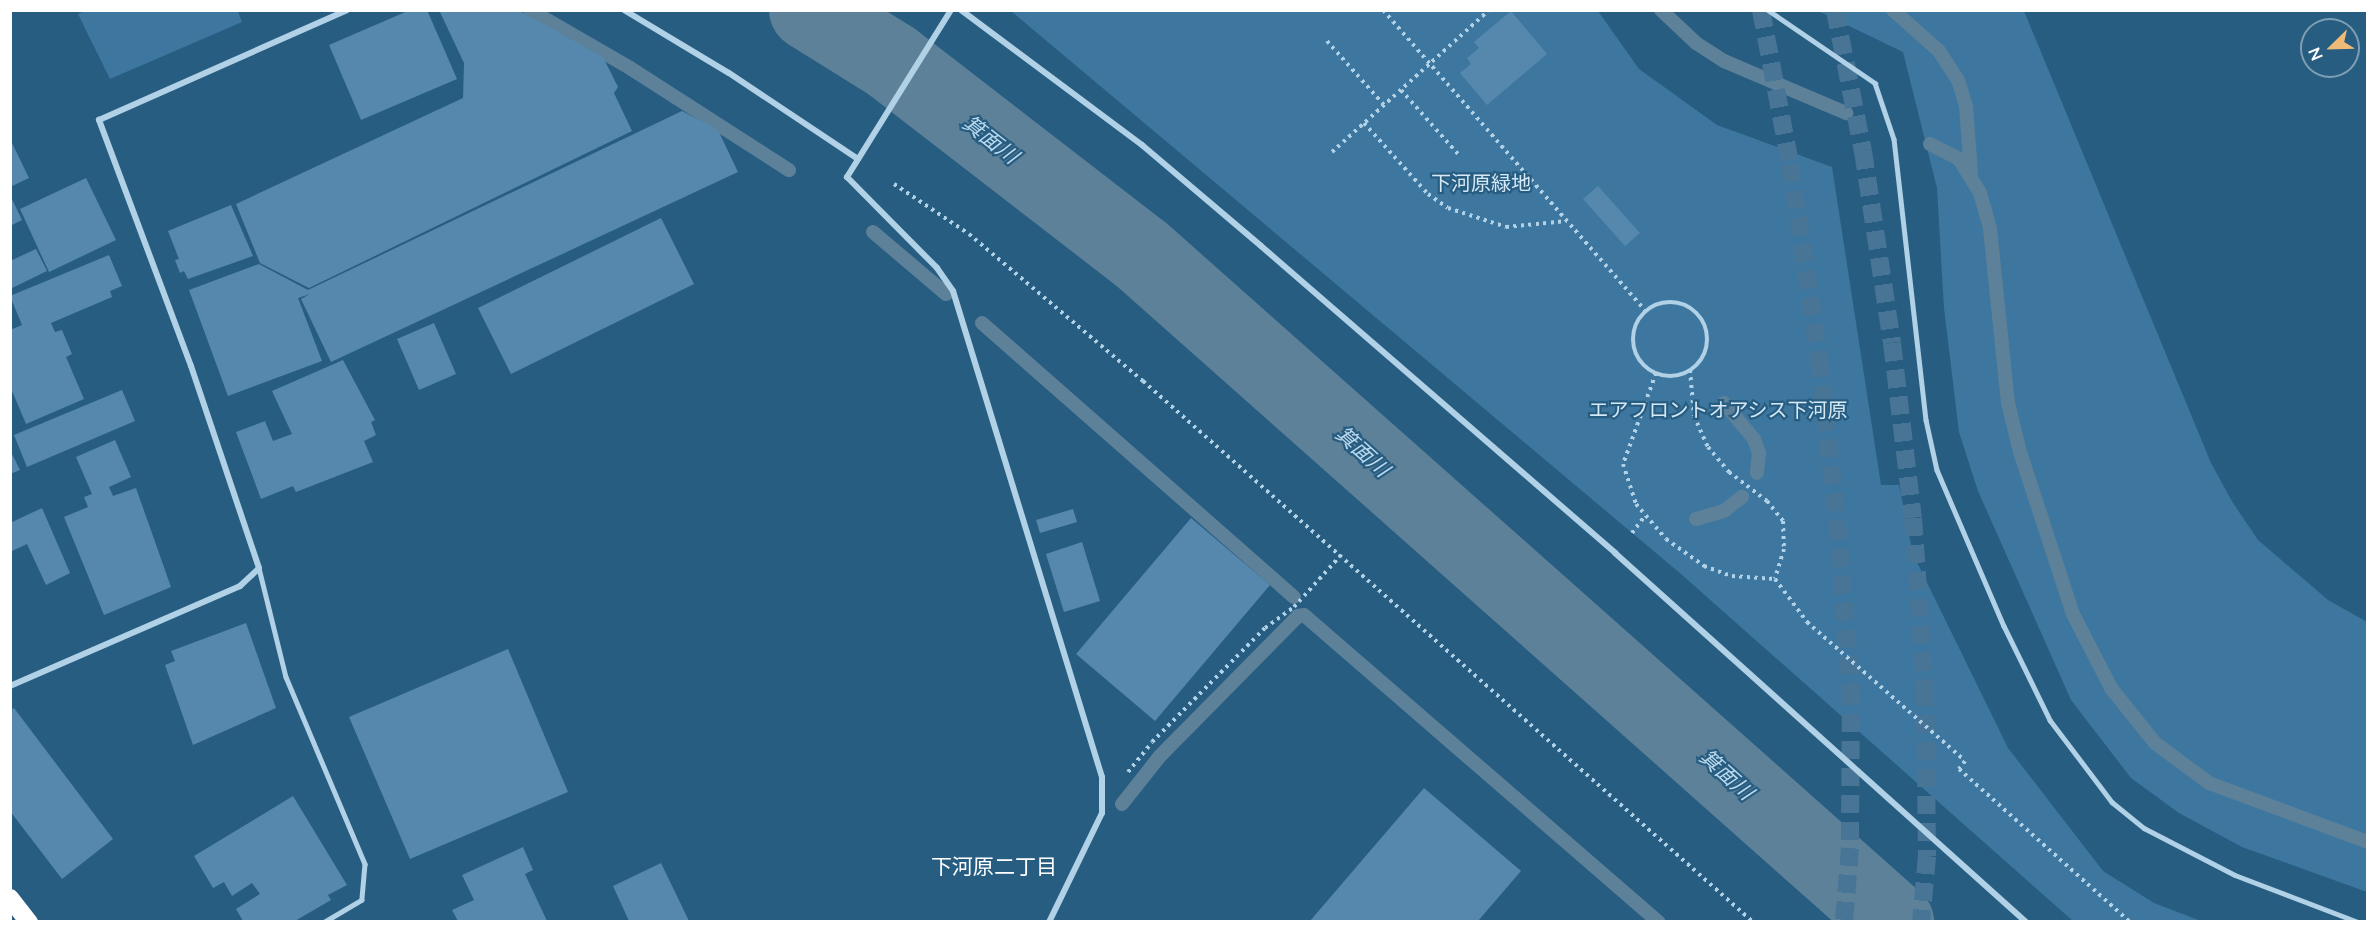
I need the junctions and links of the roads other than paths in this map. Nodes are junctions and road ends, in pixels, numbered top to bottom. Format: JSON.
{"nodes":[{"id":1,"x":347,"y":10,"type":"edge"},
{"id":2,"x":624,"y":10,"type":"edge"},
{"id":3,"x":951,"y":10,"type":"edge"},
{"id":4,"x":961,"y":10,"type":"edge"},
{"id":5,"x":1768,"y":10,"type":"edge"},
{"id":6,"x":858,"y":159,"type":"junction"},
{"id":7,"x":259,"y":568,"type":"junction"},
{"id":8,"x":10,"y":686,"type":"edge"},
{"id":9,"x":10,"y":898,"type":"edge"},
{"id":10,"x":28,"y":921,"type":"edge"},
{"id":11,"x":325,"y":921,"type":"edge"},
{"id":12,"x":1049,"y":921,"type":"edge"},
{"id":13,"x":2026,"y":921,"type":"edge"},
{"id":14,"x":2358,"y":921,"type":"edge"}],
"edges":[{"from":1,"to":7,"type":"street"},
{"from":2,"to":6,"type":"street"},
{"from":3,"to":6,"type":"street"},
{"from":4,"to":13,"type":"street"},
{"from":5,"to":14,"type":"lane"},
{"from":6,"to":12,"type":"street"},
{"from":7,"to":8,"type":"street"},
{"from":7,"to":11,"type":"lane"},
{"from":9,"to":10,"type":"highway"}]}
